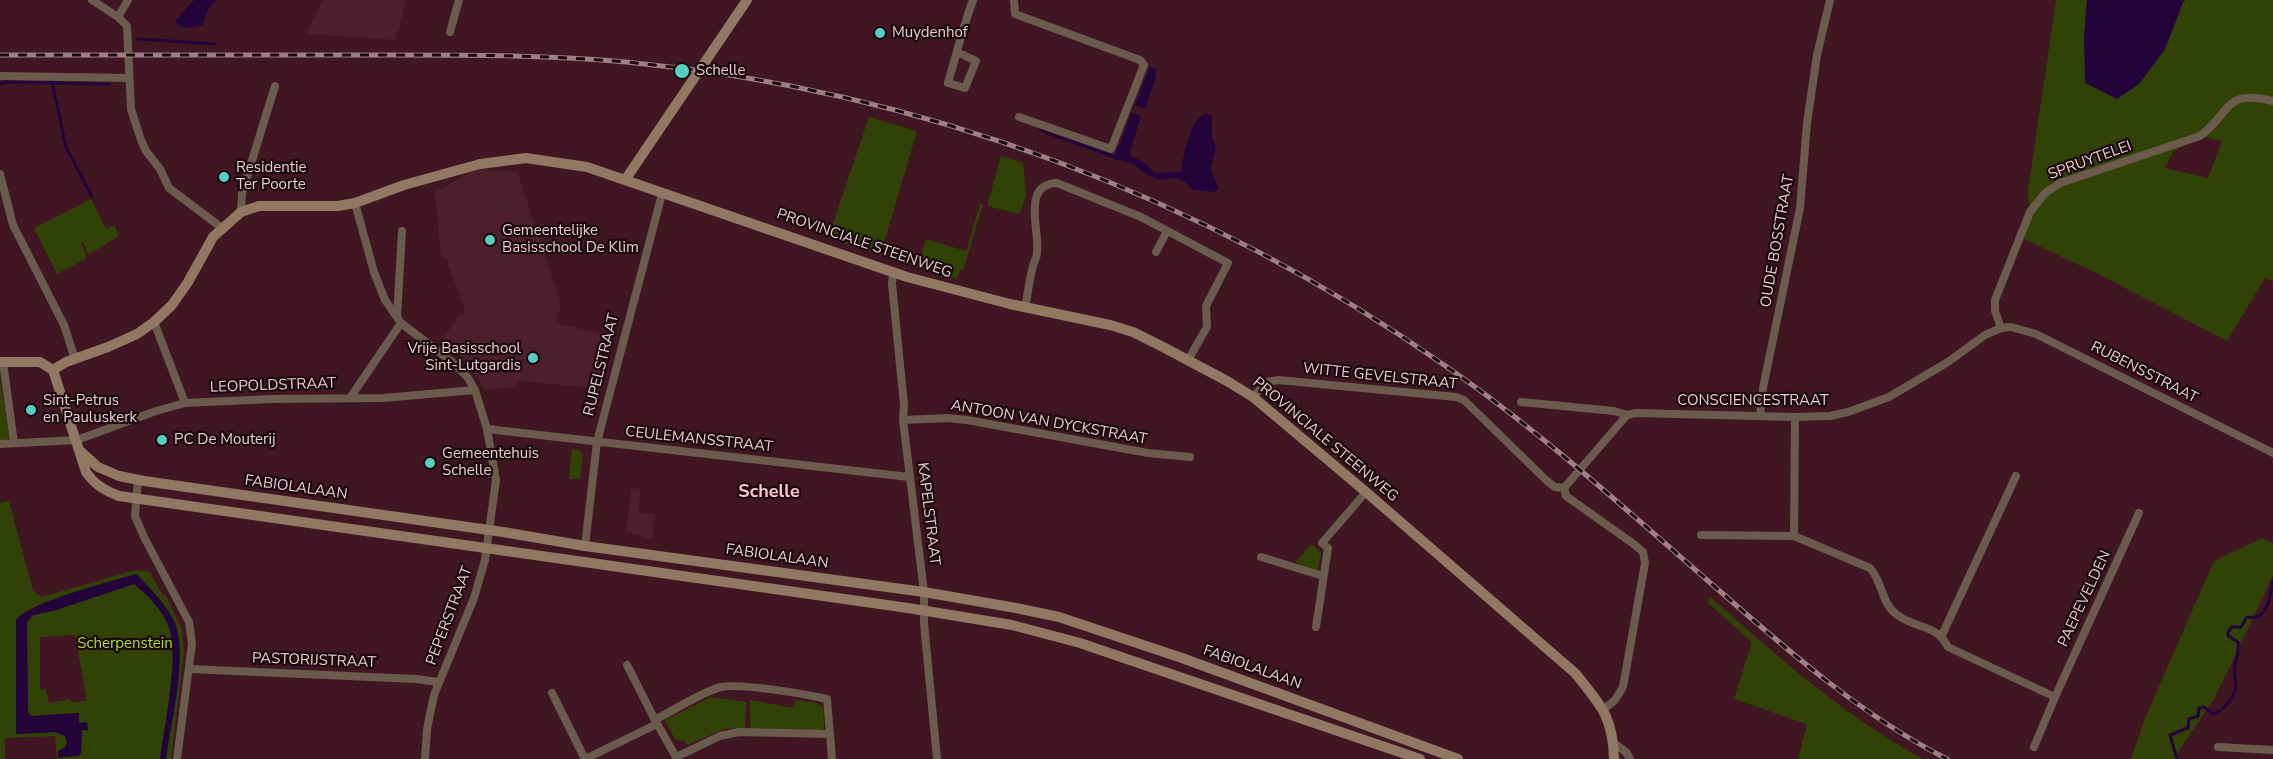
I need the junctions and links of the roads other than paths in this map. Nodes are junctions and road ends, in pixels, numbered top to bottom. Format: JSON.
{"nodes":[{"id":1,"x":92,"y":0,"type":"edge"},
{"id":2,"x":128,"y":0,"type":"edge"},
{"id":3,"x":459,"y":0,"type":"edge"},
{"id":4,"x":747,"y":0,"type":"edge"},
{"id":5,"x":973,"y":0,"type":"edge"},
{"id":6,"x":1014,"y":0,"type":"edge"},
{"id":7,"x":1830,"y":0,"type":"edge"},
{"id":8,"x":118,"y":17,"type":"junction"},
{"id":9,"x":450,"y":32,"type":"dead end"},
{"id":10,"x":957,"y":52,"type":"junction"},
{"id":11,"x":0,"y":76,"type":"edge"},
{"id":12,"x":129,"y":78,"type":"junction"},
{"id":13,"x":274,"y":86,"type":"dead end"},
{"id":14,"x":2273,"y":101,"type":"edge"},
{"id":15,"x":1019,"y":117,"type":"dead end"},
{"id":16,"x":0,"y":174,"type":"edge"},
{"id":17,"x":625,"y":180,"type":"junction"},
{"id":18,"x":662,"y":194,"type":"junction"},
{"id":19,"x":355,"y":203,"type":"junction"},
{"id":20,"x":241,"y":212,"type":"junction"},
{"id":21,"x":222,"y":228,"type":"junction"},
{"id":22,"x":402,"y":231,"type":"dead end"},
{"id":23,"x":1167,"y":231,"type":"junction"},
{"id":24,"x":1156,"y":252,"type":"dead end"},
{"id":25,"x":893,"y":273,"type":"junction"},
{"id":26,"x":1025,"y":308,"type":"junction"},
{"id":27,"x":399,"y":320,"type":"junction"},
{"id":28,"x":154,"y":322,"type":"junction"},
{"id":29,"x":2001,"y":328,"type":"junction"},
{"id":30,"x":75,"y":359,"type":"junction"},
{"id":31,"x":1188,"y":360,"type":"junction"},
{"id":32,"x":1,"y":362,"type":"edge"},
{"id":33,"x":53,"y":370,"type":"junction"},
{"id":34,"x":475,"y":390,"type":"junction"},
{"id":35,"x":350,"y":398,"type":"junction"},
{"id":36,"x":1253,"y":398,"type":"junction"},
{"id":37,"x":1521,"y":402,"type":"dead end"},
{"id":38,"x":185,"y":403,"type":"junction"},
{"id":39,"x":1627,"y":415,"type":"junction"},
{"id":40,"x":1760,"y":416,"type":"junction"},
{"id":41,"x":1795,"y":417,"type":"junction"},
{"id":42,"x":903,"y":420,"type":"junction"},
{"id":43,"x":487,"y":429,"type":"junction"},
{"id":44,"x":597,"y":442,"type":"junction"},
{"id":45,"x":14,"y":443,"type":"junction"},
{"id":46,"x":0,"y":444,"type":"edge"},
{"id":47,"x":78,"y":445,"type":"junction"},
{"id":48,"x":2273,"y":453,"type":"edge"},
{"id":49,"x":1190,"y":457,"type":"dead end"},
{"id":50,"x":2016,"y":476,"type":"dead end"},
{"id":51,"x":909,"y":477,"type":"junction"},
{"id":52,"x":138,"y":480,"type":"junction"},
{"id":53,"x":1564,"y":488,"type":"junction"},
{"id":54,"x":1366,"y":492,"type":"junction"},
{"id":55,"x":135,"y":499,"type":"junction"},
{"id":56,"x":2139,"y":513,"type":"dead end"},
{"id":57,"x":490,"y":530,"type":"junction"},
{"id":58,"x":1701,"y":536,"type":"dead end"},
{"id":59,"x":1794,"y":536,"type":"junction"},
{"id":60,"x":585,"y":546,"type":"junction"},
{"id":61,"x":488,"y":549,"type":"junction"},
{"id":62,"x":1261,"y":557,"type":"dead end"},
{"id":63,"x":1323,"y":576,"type":"junction"},
{"id":64,"x":924,"y":592,"type":"junction"},
{"id":65,"x":925,"y":610,"type":"junction"},
{"id":66,"x":1316,"y":627,"type":"dead end"},
{"id":67,"x":1942,"y":635,"type":"junction"},
{"id":68,"x":627,"y":665,"type":"dead end"},
{"id":69,"x":189,"y":669,"type":"junction"},
{"id":70,"x":438,"y":682,"type":"junction"},
{"id":71,"x":552,"y":693,"type":"dead end"},
{"id":72,"x":2055,"y":697,"type":"junction"},
{"id":73,"x":1604,"y":710,"type":"junction"},
{"id":74,"x":656,"y":722,"type":"junction"},
{"id":75,"x":830,"y":734,"type":"junction"},
{"id":76,"x":1614,"y":743,"type":"junction"},
{"id":77,"x":2034,"y":747,"type":"dead end"},
{"id":78,"x":2218,"y":747,"type":"dead end"},
{"id":79,"x":2273,"y":750,"type":"edge"},
{"id":80,"x":177,"y":759,"type":"edge"},
{"id":81,"x":425,"y":759,"type":"edge"},
{"id":82,"x":585,"y":759,"type":"edge"},
{"id":83,"x":832,"y":759,"type":"edge"},
{"id":84,"x":937,"y":759,"type":"edge"},
{"id":85,"x":1420,"y":759,"type":"edge"},
{"id":86,"x":1458,"y":759,"type":"edge"},
{"id":87,"x":1609,"y":759,"type":"edge"},
{"id":88,"x":1614,"y":759,"type":"edge"},
{"id":89,"x":1630,"y":759,"type":"edge"}],
"edges":[{"from":1,"to":8,"type":"street"},
{"from":2,"to":8,"type":"street"},
{"from":3,"to":9,"type":"street"},
{"from":4,"to":17,"type":"main road"},
{"from":5,"to":10,"type":"street"},
{"from":6,"to":15,"type":"street"},
{"from":7,"to":40,"type":"street","name":"OUDE BOSSTRAAT"},
{"from":8,"to":12,"type":"street"},
{"from":10,"to":10,"type":"street"},
{"from":11,"to":12,"type":"street"},
{"from":12,"to":21,"type":"street"},
{"from":13,"to":20,"type":"street"},
{"from":14,"to":29,"type":"street","name":"SPRUYTELEI"},
{"from":16,"to":30,"type":"street"},
{"from":17,"to":18,"type":"main road","name":"PROVINCIALE STEENWEG"},
{"from":17,"to":19,"type":"main road","name":"PROVINCIALE STEENWEG"},
{"from":18,"to":25,"type":"main road","name":"PROVINCIALE STEENWEG"},
{"from":18,"to":44,"type":"street","name":"RUPELSTRAAT"},
{"from":19,"to":20,"type":"main road","name":"PROVINCIALE STEENWEG"},
{"from":19,"to":27,"type":"street","name":"PEPERSTRAAT"},
{"from":20,"to":21,"type":"main road","name":"PROVINCIALE STEENWEG"},
{"from":21,"to":28,"type":"main road","name":"PROVINCIALE STEENWEG"},
{"from":22,"to":27,"type":"street"},
{"from":23,"to":24,"type":"street"},
{"from":23,"to":26,"type":"street"},
{"from":23,"to":31,"type":"street"},
{"from":25,"to":26,"type":"main road","name":"PROVINCIALE STEENWEG"},
{"from":25,"to":42,"type":"street","name":"KAPELSTRAAT"},
{"from":26,"to":31,"type":"main road","name":"PROVINCIALE STEENWEG"},
{"from":27,"to":34,"type":"street","name":"PEPERSTRAAT"},
{"from":27,"to":35,"type":"street"},
{"from":28,"to":30,"type":"main road","name":"PROVINCIALE STEENWEG"},
{"from":28,"to":38,"type":"street"},
{"from":29,"to":41,"type":"street","name":"CONSCIENCESTRAAT"},
{"from":29,"to":48,"type":"street","name":"RUBENSSTRAAT"},
{"from":30,"to":33,"type":"main road","name":"PROVINCIALE STEENWEG"},
{"from":31,"to":36,"type":"main road","name":"PROVINCIALE STEENWEG"},
{"from":32,"to":33,"type":"main road"},
{"from":32,"to":45,"type":"street"},
{"from":33,"to":47,"type":"main road","name":"FABIOLALAAN"},
{"from":34,"to":35,"type":"street","name":"LEOPOLDSTRAAT"},
{"from":34,"to":43,"type":"street","name":"PEPERSTRAAT"},
{"from":35,"to":38,"type":"street","name":"LEOPOLDSTRAAT"},
{"from":36,"to":53,"type":"street","name":"WITTE GEVELSTRAAT"},
{"from":36,"to":54,"type":"main road","name":"PROVINCIALE STEENWEG"},
{"from":37,"to":39,"type":"street","name":"CONSCIENCESTRAAT"},
{"from":38,"to":47,"type":"street","name":"LEOPOLDSTRAAT"},
{"from":39,"to":40,"type":"street","name":"CONSCIENCESTRAAT"},
{"from":39,"to":53,"type":"street"},
{"from":40,"to":41,"type":"street","name":"CONSCIENCESTRAAT"},
{"from":41,"to":59,"type":"street"},
{"from":42,"to":49,"type":"street","name":"ANTOON VAN DYCKSTRAAT"},
{"from":42,"to":51,"type":"street","name":"KAPELSTRAAT"},
{"from":43,"to":44,"type":"street","name":"CEULEMANSSTRAAT"},
{"from":43,"to":57,"type":"street","name":"PEPERSTRAAT"},
{"from":44,"to":51,"type":"street","name":"CEULEMANSSTRAAT"},
{"from":44,"to":60,"type":"street","name":"RUPELSTRAAT"},
{"from":45,"to":46,"type":"street","name":"LEOPOLDSTRAAT"},
{"from":45,"to":47,"type":"street","name":"LEOPOLDSTRAAT"},
{"from":47,"to":52,"type":"main road","name":"FABIOLALAAN"},
{"from":47,"to":55,"type":"main road","name":"FABIOLALAAN"},
{"from":50,"to":67,"type":"street"},
{"from":51,"to":64,"type":"street","name":"KAPELSTRAAT"},
{"from":52,"to":55,"type":"street"},
{"from":52,"to":57,"type":"main road","name":"FABIOLALAAN"},
{"from":53,"to":73,"type":"street","name":"WITTE GEVELSTRAAT"},
{"from":54,"to":63,"type":"street"},
{"from":54,"to":73,"type":"main road","name":"PROVINCIALE STEENWEG"},
{"from":55,"to":61,"type":"main road","name":"FABIOLALAAN"},
{"from":55,"to":69,"type":"street"},
{"from":56,"to":72,"type":"street","name":"PAEPEVELDEN"},
{"from":57,"to":60,"type":"main road","name":"FABIOLALAAN"},
{"from":57,"to":61,"type":"street","name":"PEPERSTRAAT"},
{"from":58,"to":59,"type":"street"},
{"from":59,"to":67,"type":"street"},
{"from":60,"to":64,"type":"main road","name":"FABIOLALAAN"},
{"from":61,"to":65,"type":"main road","name":"FABIOLALAAN"},
{"from":61,"to":70,"type":"street","name":"PEPERSTRAAT"},
{"from":62,"to":63,"type":"street"},
{"from":63,"to":66,"type":"street"},
{"from":64,"to":65,"type":"street","name":"KAPELSTRAAT"},
{"from":64,"to":86,"type":"main road","name":"FABIOLALAAN"},
{"from":65,"to":84,"type":"street","name":"KAPELSTRAAT"},
{"from":65,"to":85,"type":"main road","name":"FABIOLALAAN"},
{"from":67,"to":72,"type":"street"},
{"from":68,"to":74,"type":"street"},
{"from":69,"to":70,"type":"street","name":"PASTORIJSTRAAT"},
{"from":69,"to":80,"type":"street"},
{"from":70,"to":81,"type":"street","name":"PEPERSTRAAT"},
{"from":71,"to":82,"type":"street"},
{"from":72,"to":77,"type":"street","name":"PAEPEVELDEN"},
{"from":73,"to":76,"type":"main road","name":"PROVINCIALE STEENWEG"},
{"from":74,"to":75,"type":"street"},
{"from":74,"to":75,"type":"street"},
{"from":74,"to":82,"type":"street"},
{"from":75,"to":83,"type":"street"},
{"from":76,"to":87,"type":"main road"},
{"from":76,"to":88,"type":"main road"},
{"from":76,"to":89,"type":"street","name":"PROVINCIALE STEENWEG"},
{"from":78,"to":79,"type":"street"}]}
